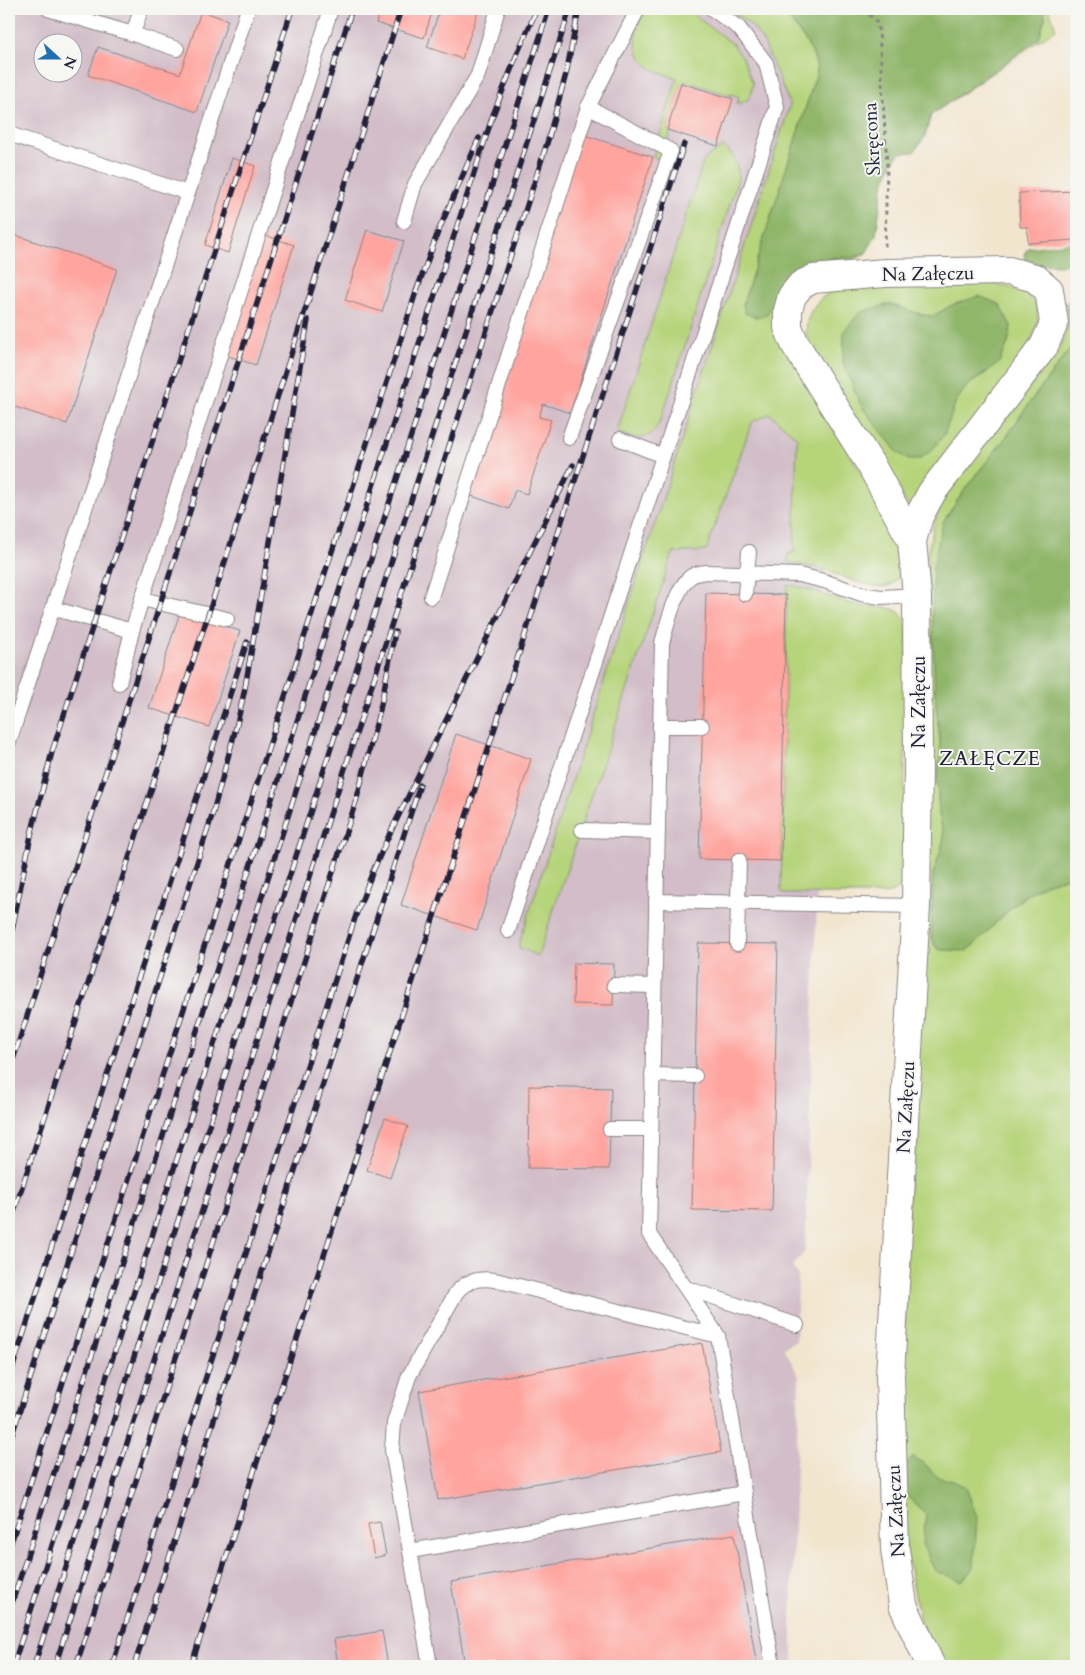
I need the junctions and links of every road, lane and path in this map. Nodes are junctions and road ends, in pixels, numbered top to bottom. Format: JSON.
{"nodes":[{"id":1,"x":48,"y":9,"type":"edge"},
{"id":2,"x":141,"y":9,"type":"edge"},
{"id":3,"x":248,"y":9,"type":"edge"},
{"id":4,"x":331,"y":9,"type":"edge"},
{"id":5,"x":498,"y":9,"type":"edge"},
{"id":6,"x":638,"y":9,"type":"edge"},
{"id":7,"x":712,"y":9,"type":"edge"},
{"id":8,"x":863,"y":9,"type":"edge"},
{"id":9,"x":64,"y":11,"type":"edge"},
{"id":10,"x":133,"y":34,"type":"junction"},
{"id":11,"x":177,"y":49,"type":"dead end"},
{"id":12,"x":588,"y":106,"type":"junction"},
{"id":13,"x":9,"y":134,"type":"edge"},
{"id":14,"x":188,"y":193,"type":"junction"},
{"id":15,"x":404,"y":221,"type":"dead end"},
{"id":16,"x":885,"y":273,"type":"junction"},
{"id":17,"x":569,"y":438,"type":"dead end"},
{"id":18,"x":620,"y":439,"type":"dead end"},
{"id":19,"x":663,"y":456,"type":"junction"},
{"id":20,"x":912,"y":541,"type":"junction"},
{"id":21,"x":749,"y":552,"type":"dead end"},
{"id":22,"x":747,"y":573,"type":"junction"},
{"id":23,"x":745,"y":594,"type":"dead end"},
{"id":24,"x":917,"y":595,"type":"junction"},
{"id":25,"x":431,"y":597,"type":"dead end"},
{"id":26,"x":142,"y":599,"type":"junction"},
{"id":27,"x":52,"y":608,"type":"junction"},
{"id":28,"x":226,"y":619,"type":"dead end"},
{"id":29,"x":132,"y":630,"type":"junction"},
{"id":30,"x":119,"y":683,"type":"dead end"},
{"id":31,"x":660,"y":726,"type":"junction"},
{"id":32,"x":702,"y":726,"type":"dead end"},
{"id":33,"x":9,"y":742,"type":"edge"},
{"id":34,"x":582,"y":830,"type":"dead end"},
{"id":35,"x":658,"y":832,"type":"junction"},
{"id":36,"x":739,"y":860,"type":"dead end"},
{"id":37,"x":656,"y":901,"type":"junction"},
{"id":38,"x":738,"y":903,"type":"junction"},
{"id":39,"x":916,"y":906,"type":"junction"},
{"id":40,"x":508,"y":931,"type":"dead end"},
{"id":41,"x":737,"y":944,"type":"dead end"},
{"id":42,"x":614,"y":985,"type":"dead end"},
{"id":43,"x":654,"y":986,"type":"junction"},
{"id":44,"x":652,"y":1075,"type":"junction"},
{"id":45,"x":695,"y":1076,"type":"dead end"},
{"id":46,"x":610,"y":1128,"type":"dead end"},
{"id":47,"x":651,"y":1129,"type":"junction"},
{"id":48,"x":686,"y":1288,"type":"junction"},
{"id":49,"x":797,"y":1325,"type":"dead end"},
{"id":50,"x":718,"y":1336,"type":"junction"},
{"id":51,"x":744,"y":1492,"type":"junction"},
{"id":52,"x":410,"y":1551,"type":"junction"},
{"id":53,"x":430,"y":1666,"type":"edge"},
{"id":54,"x":773,"y":1666,"type":"edge"},
{"id":55,"x":931,"y":1666,"type":"edge"}],
"edges":[{"from":1,"to":9,"type":"lane"},
{"from":2,"to":10,"type":"lane"},
{"from":3,"to":14,"type":"lane"},
{"from":4,"to":26,"type":"lane"},
{"from":5,"to":15,"type":"lane"},
{"from":6,"to":12,"type":"lane"},
{"from":7,"to":19,"type":"lane"},
{"from":8,"to":16,"type":"path","name":"Skręcona"},
{"from":9,"to":10,"type":"lane"},
{"from":10,"to":11,"type":"lane"},
{"from":12,"to":17,"type":"lane"},
{"from":12,"to":25,"type":"lane"},
{"from":13,"to":14,"type":"lane"},
{"from":14,"to":27,"type":"lane"},
{"from":16,"to":20,"type":"street","name":"Na Załęczu"},
{"from":16,"to":20,"type":"street","name":"Na Załęczu"},
{"from":18,"to":19,"type":"lane"},
{"from":19,"to":40,"type":"lane"},
{"from":20,"to":24,"type":"street","name":"Na Załęczu"},
{"from":21,"to":22,"type":"lane"},
{"from":22,"to":23,"type":"lane"},
{"from":22,"to":24,"type":"lane"},
{"from":22,"to":31,"type":"lane"},
{"from":24,"to":39,"type":"street","name":"Na Załęczu"},
{"from":26,"to":28,"type":"lane"},
{"from":26,"to":29,"type":"lane"},
{"from":27,"to":29,"type":"lane"},
{"from":27,"to":33,"type":"lane"},
{"from":29,"to":30,"type":"lane"},
{"from":31,"to":32,"type":"lane"},
{"from":31,"to":35,"type":"lane"},
{"from":34,"to":35,"type":"lane"},
{"from":35,"to":37,"type":"lane"},
{"from":36,"to":38,"type":"lane"},
{"from":37,"to":38,"type":"lane"},
{"from":37,"to":43,"type":"lane"},
{"from":38,"to":39,"type":"lane"},
{"from":38,"to":41,"type":"lane"},
{"from":39,"to":55,"type":"street","name":"Na Załęczu"},
{"from":42,"to":43,"type":"lane"},
{"from":43,"to":44,"type":"lane"},
{"from":44,"to":45,"type":"lane"},
{"from":44,"to":47,"type":"lane"},
{"from":46,"to":47,"type":"lane"},
{"from":47,"to":48,"type":"lane"},
{"from":48,"to":49,"type":"lane"},
{"from":48,"to":50,"type":"lane"},
{"from":50,"to":51,"type":"lane"},
{"from":50,"to":52,"type":"lane"},
{"from":51,"to":52,"type":"lane"},
{"from":51,"to":54,"type":"lane"},
{"from":52,"to":53,"type":"lane"}]}
